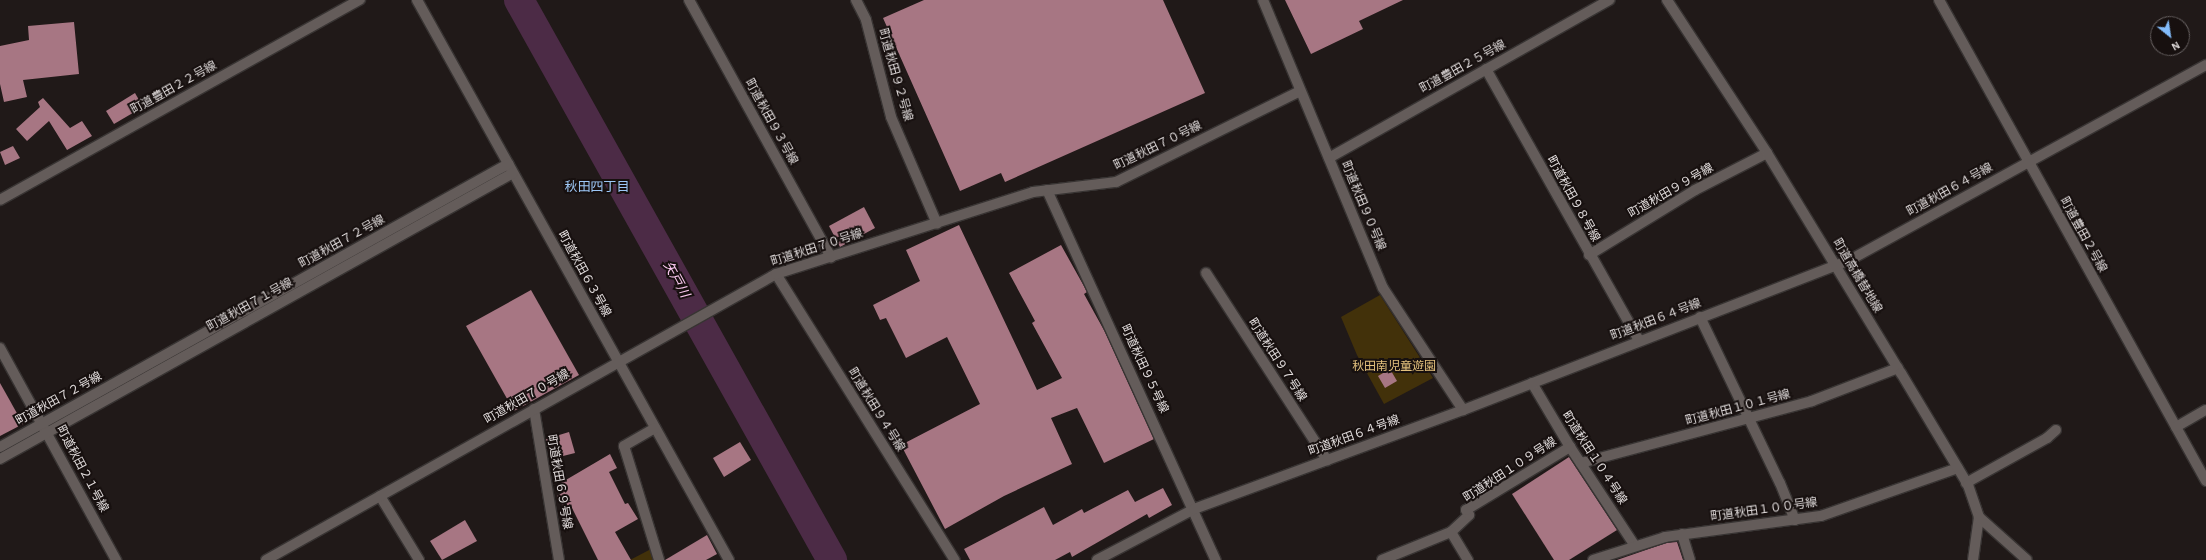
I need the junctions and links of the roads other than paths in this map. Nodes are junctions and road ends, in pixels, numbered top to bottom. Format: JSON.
{"nodes":[{"id":1,"x":360,"y":0,"type":"edge"},
{"id":2,"x":417,"y":0,"type":"edge"},
{"id":3,"x":689,"y":0,"type":"edge"},
{"id":4,"x":856,"y":0,"type":"edge"},
{"id":5,"x":1263,"y":0,"type":"edge"},
{"id":6,"x":1609,"y":0,"type":"edge"},
{"id":7,"x":1667,"y":0,"type":"edge"},
{"id":8,"x":1940,"y":0,"type":"edge"},
{"id":9,"x":2206,"y":65,"type":"edge"},
{"id":10,"x":1486,"y":69,"type":"junction"},
{"id":11,"x":1300,"y":91,"type":"junction"},
{"id":12,"x":1767,"y":153,"type":"junction"},
{"id":13,"x":1329,"y":158,"type":"junction"},
{"id":14,"x":2028,"y":162,"type":"junction"},
{"id":15,"x":511,"y":168,"type":"junction"},
{"id":16,"x":1047,"y":190,"type":"junction"},
{"id":17,"x":0,"y":200,"type":"edge"},
{"id":18,"x":937,"y":224,"type":"junction"},
{"id":19,"x":1589,"y":255,"type":"junction"},
{"id":20,"x":831,"y":257,"type":"junction"},
{"id":21,"x":1836,"y":266,"type":"junction"},
{"id":22,"x":1206,"y":273,"type":"dead end"},
{"id":23,"x":776,"y":274,"type":"junction"},
{"id":24,"x":1700,"y":317,"type":"junction"},
{"id":25,"x":1639,"y":341,"type":"junction"},
{"id":26,"x":0,"y":348,"type":"edge"},
{"id":27,"x":618,"y":361,"type":"junction"},
{"id":28,"x":1898,"y":368,"type":"junction"},
{"id":29,"x":1532,"y":383,"type":"junction"},
{"id":30,"x":534,"y":409,"type":"junction"},
{"id":31,"x":1463,"y":410,"type":"junction"},
{"id":32,"x":2206,"y":410,"type":"edge"},
{"id":33,"x":1748,"y":418,"type":"junction"},
{"id":34,"x":42,"y":423,"type":"junction"},
{"id":35,"x":2176,"y":427,"type":"junction"},
{"id":36,"x":655,"y":428,"type":"junction"},
{"id":37,"x":2056,"y":430,"type":"dead end"},
{"id":38,"x":48,"y":433,"type":"junction"},
{"id":39,"x":0,"y":447,"type":"edge"},
{"id":40,"x":1570,"y":447,"type":"junction"},
{"id":41,"x":0,"y":459,"type":"edge"},
{"id":42,"x":1327,"y":460,"type":"junction"},
{"id":43,"x":1581,"y":463,"type":"junction"},
{"id":44,"x":1958,"y":468,"type":"junction"},
{"id":45,"x":2206,"y":481,"type":"edge"},
{"id":46,"x":1966,"y":483,"type":"junction"},
{"id":47,"x":380,"y":496,"type":"junction"},
{"id":48,"x":1194,"y":509,"type":"junction"},
{"id":49,"x":1979,"y":517,"type":"junction"},
{"id":50,"x":1794,"y":520,"type":"junction"},
{"id":51,"x":1451,"y":532,"type":"junction"},
{"id":52,"x":1682,"y":534,"type":"junction"},
{"id":53,"x":1635,"y":546,"type":"junction"},
{"id":54,"x":1395,"y":558,"type":"edge"},
{"id":55,"x":116,"y":560,"type":"edge"},
{"id":56,"x":266,"y":560,"type":"edge"},
{"id":57,"x":419,"y":560,"type":"edge"},
{"id":58,"x":559,"y":560,"type":"edge"},
{"id":59,"x":659,"y":560,"type":"edge"},
{"id":60,"x":729,"y":560,"type":"edge"},
{"id":61,"x":955,"y":560,"type":"edge"},
{"id":62,"x":1097,"y":560,"type":"edge"},
{"id":63,"x":1216,"y":560,"type":"edge"},
{"id":64,"x":1382,"y":560,"type":"edge"},
{"id":65,"x":1468,"y":560,"type":"edge"},
{"id":66,"x":1593,"y":560,"type":"edge"},
{"id":67,"x":1690,"y":560,"type":"edge"},
{"id":68,"x":1974,"y":560,"type":"edge"},
{"id":69,"x":2027,"y":560,"type":"edge"}],
"edges":[{"from":1,"to":17,"type":"street","name":"町道豊田２２号線"},
{"from":2,"to":15,"type":"street","name":"町道秋田６３号線"},
{"from":3,"to":20,"type":"street","name":"町道秋田９３号線"},
{"from":4,"to":18,"type":"street","name":"町道秋田９２号線"},
{"from":5,"to":11,"type":"street","name":"町道秋田９０号線"},
{"from":6,"to":10,"type":"street","name":"町道豊田２５号線"},
{"from":7,"to":12,"type":"street","name":"町道高橋替地線"},
{"from":8,"to":14,"type":"street","name":"町道豊田２号線"},
{"from":9,"to":14,"type":"street","name":"町道秋田６４号線"},
{"from":10,"to":13,"type":"street","name":"町道豊田２５号線"},
{"from":10,"to":19,"type":"street","name":"町道秋田９８号線"},
{"from":11,"to":13,"type":"street","name":"町道秋田９０号線"},
{"from":11,"to":16,"type":"street","name":"町道秋田７０号線"},
{"from":12,"to":19,"type":"street","name":"町道秋田９９号線"},
{"from":12,"to":21,"type":"street","name":"町道高橋替地線"},
{"from":13,"to":31,"type":"street","name":"町道秋田９０号線"},
{"from":14,"to":21,"type":"street","name":"町道秋田６４号線"},
{"from":14,"to":35,"type":"street","name":"町道豊田２号線"},
{"from":15,"to":27,"type":"street","name":"町道秋田６３号線"},
{"from":15,"to":34,"type":"street","name":"町道秋田７２号線"},
{"from":15,"to":38,"type":"street","name":"町道秋田７１号線"},
{"from":16,"to":18,"type":"street","name":"町道秋田７０号線"},
{"from":16,"to":48,"type":"street","name":"町道秋田９５号線"},
{"from":18,"to":20,"type":"street","name":"町道秋田７０号線"},
{"from":19,"to":25,"type":"street","name":"町道秋田９８号線"},
{"from":20,"to":23,"type":"street","name":"町道秋田７０号線"},
{"from":21,"to":24,"type":"street","name":"町道秋田６４号線"},
{"from":21,"to":28,"type":"street","name":"町道高橋替地線"},
{"from":22,"to":42,"type":"street","name":"町道秋田９７号線"},
{"from":23,"to":27,"type":"street","name":"町道秋田７０号線"},
{"from":23,"to":61,"type":"street","name":"町道秋田９４号線"},
{"from":24,"to":25,"type":"street","name":"町道秋田６４号線"},
{"from":24,"to":33,"type":"street"},
{"from":25,"to":29,"type":"street","name":"町道秋田６４号線"},
{"from":26,"to":34,"type":"street","name":"町道秋田２１号線"},
{"from":27,"to":30,"type":"street","name":"町道秋田７０号線"},
{"from":27,"to":36,"type":"street","name":"町道秋田６３号線"},
{"from":28,"to":33,"type":"street","name":"町道秋田１０１号線"},
{"from":28,"to":44,"type":"street","name":"町道高橋替地線"},
{"from":29,"to":31,"type":"street","name":"町道秋田６４号線"},
{"from":29,"to":40,"type":"street","name":"町道秋田１０４号線"},
{"from":30,"to":47,"type":"street","name":"町道秋田７０号線"},
{"from":30,"to":58,"type":"street","name":"町道秋田６９号線"},
{"from":31,"to":42,"type":"street","name":"町道秋田６４号線"},
{"from":32,"to":35,"type":"street"},
{"from":33,"to":43,"type":"street","name":"町道秋田１０１号線"},
{"from":33,"to":50,"type":"street"},
{"from":34,"to":38,"type":"street","name":"町道秋田２１号線"},
{"from":34,"to":39,"type":"street","name":"町道秋田７２号線"},
{"from":35,"to":45,"type":"street","name":"町道豊田２号線"},
{"from":36,"to":59,"type":"street"},
{"from":36,"to":60,"type":"street","name":"町道秋田６３号線"},
{"from":37,"to":46,"type":"street"},
{"from":38,"to":41,"type":"street","name":"町道秋田７１号線"},
{"from":38,"to":55,"type":"street","name":"町道秋田２１号線"},
{"from":40,"to":43,"type":"street","name":"町道秋田１０４号線"},
{"from":40,"to":51,"type":"street","name":"町道秋田１０９号線"},
{"from":42,"to":48,"type":"street","name":"町道秋田６４号線"},
{"from":43,"to":53,"type":"street","name":"町道秋田１０４号線"},
{"from":44,"to":46,"type":"street","name":"町道高橋替地線"},
{"from":44,"to":50,"type":"street","name":"町道秋田１００号線"},
{"from":46,"to":49,"type":"street","name":"町道高橋替地線"},
{"from":47,"to":56,"type":"street","name":"町道秋田７０号線"},
{"from":47,"to":57,"type":"street"},
{"from":48,"to":62,"type":"street","name":"町道秋田６４号線"},
{"from":48,"to":63,"type":"street","name":"町道秋田９５号線"},
{"from":49,"to":68,"type":"street"},
{"from":49,"to":69,"type":"street","name":"町道高橋替地線"},
{"from":50,"to":52,"type":"street","name":"町道秋田１００号線"},
{"from":51,"to":54,"type":"street"},
{"from":51,"to":65,"type":"street"},
{"from":52,"to":53,"type":"street","name":"町道秋田１００号線"},
{"from":52,"to":67,"type":"street"},
{"from":53,"to":66,"type":"street","name":"町道秋田１００号線"},
{"from":54,"to":64,"type":"street"}]}
